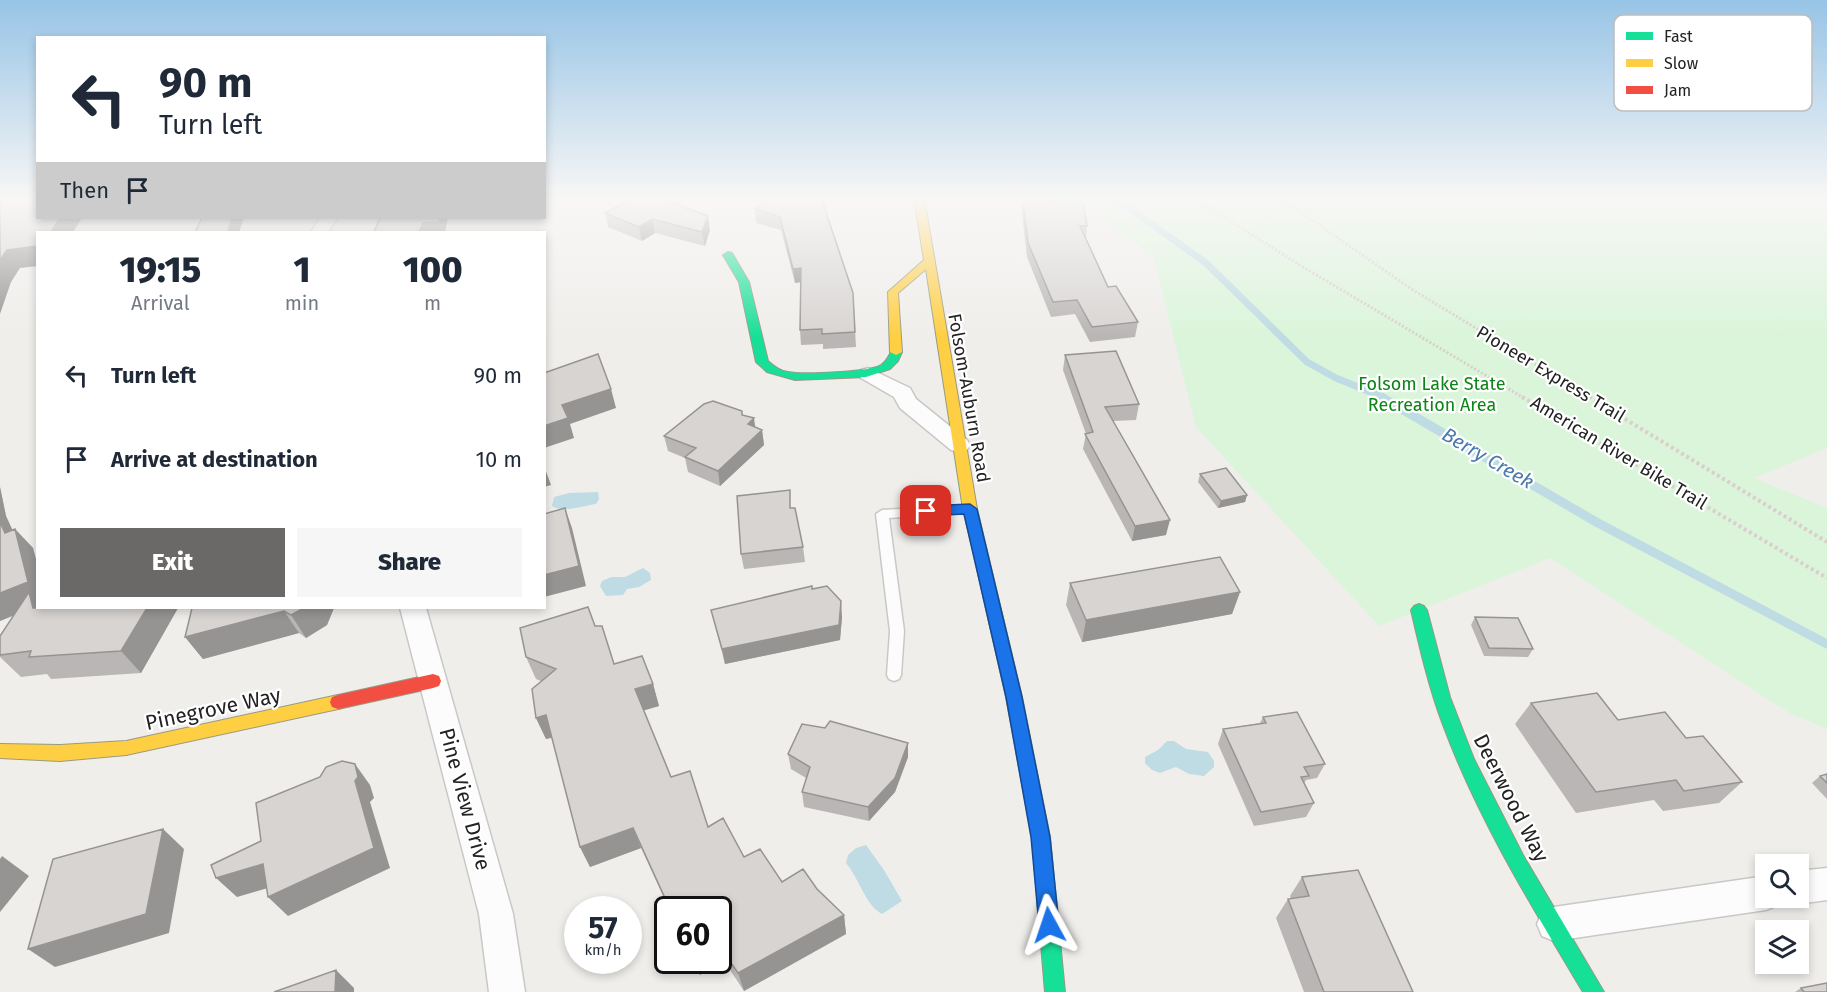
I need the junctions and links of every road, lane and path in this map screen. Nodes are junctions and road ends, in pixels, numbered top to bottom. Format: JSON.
{"nodes":[{"id":1,"x":926,"y":244,"type":"edge"},
{"id":2,"x":1267,"y":244,"type":"edge"},
{"id":3,"x":1345,"y":244,"type":"edge"},
{"id":4,"x":728,"y":255,"type":"dead end"},
{"id":5,"x":928,"y":262,"type":"junction"},
{"id":6,"x":868,"y":374,"type":"junction"},
{"id":7,"x":959,"y":445,"type":"junction"},
{"id":8,"x":970,"y":509,"type":"junction"},
{"id":9,"x":1827,"y":542,"type":"edge"},
{"id":10,"x":1827,"y":578,"type":"edge"},
{"id":11,"x":412,"y":609,"type":"edge"},
{"id":12,"x":1419,"y":610,"type":"dead end"},
{"id":13,"x":894,"y":675,"type":"dead end"},
{"id":14,"x":433,"y":681,"type":"junction"},
{"id":15,"x":0,"y":751,"type":"edge"},
{"id":16,"x":1827,"y":884,"type":"edge"},
{"id":17,"x":1809,"y":886,"type":"edge"},
{"id":18,"x":1755,"y":895,"type":"edge"},
{"id":19,"x":1554,"y":924,"type":"junction"},
{"id":20,"x":507,"y":992,"type":"edge"},
{"id":21,"x":1055,"y":992,"type":"edge"},
{"id":22,"x":1594,"y":992,"type":"edge"}],
"edges":[{"from":1,"to":5,"type":"street","name":"Folsom-Auburn Road"},
{"from":2,"to":10,"type":"path","name":"American River Bike Trail"},
{"from":3,"to":9,"type":"path","name":"Pioneer Express Trail"},
{"from":4,"to":6,"type":"street"},
{"from":5,"to":6,"type":"street"},
{"from":5,"to":7,"type":"street","name":"Folsom-Auburn Road"},
{"from":6,"to":7,"type":"street"},
{"from":7,"to":8,"type":"street","name":"Folsom-Auburn Road"},
{"from":8,"to":13,"type":"lane"},
{"from":8,"to":21,"type":"street","name":"Folsom-Auburn Road"},
{"from":11,"to":14,"type":"street","name":"Pine View Drive"},
{"from":12,"to":19,"type":"street","name":"Deerwood Way"},
{"from":14,"to":15,"type":"street","name":"Pinegrove Way"},
{"from":14,"to":20,"type":"street","name":"Pine View Drive"},
{"from":16,"to":17,"type":"street"},
{"from":18,"to":19,"type":"street"},
{"from":19,"to":22,"type":"street","name":"Deerwood Way"}]}
